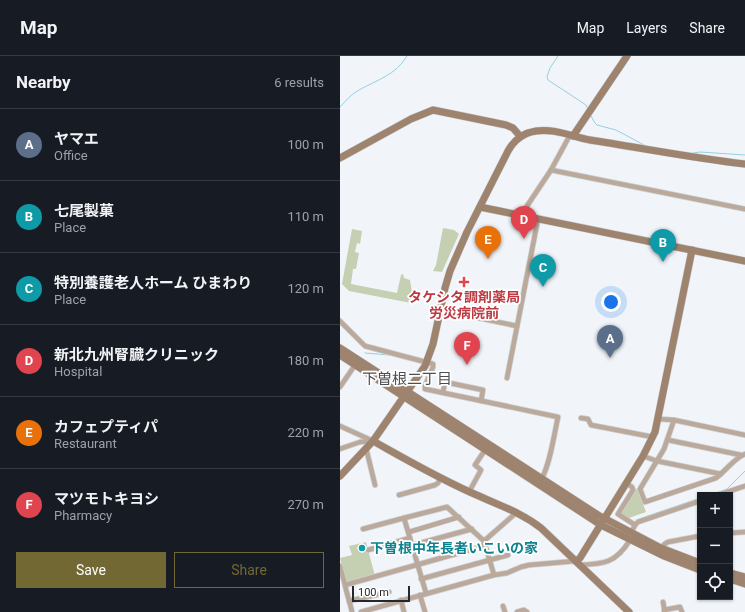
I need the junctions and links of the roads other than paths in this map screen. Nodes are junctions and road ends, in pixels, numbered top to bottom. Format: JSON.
{"nodes":[{"id":1,"x":626,"y":56,"type":"edge"},
{"id":2,"x":520,"y":136,"type":"junction"},
{"id":3,"x":572,"y":136,"type":"junction"},
{"id":4,"x":340,"y":158,"type":"edge"},
{"id":5,"x":745,"y":164,"type":"edge"},
{"id":6,"x":551,"y":170,"type":"junction"},
{"id":7,"x":480,"y":207,"type":"junction"},
{"id":8,"x":745,"y":209,"type":"edge"},
{"id":9,"x":521,"y":216,"type":"junction"},
{"id":10,"x":538,"y":219,"type":"junction"},
{"id":11,"x":692,"y":250,"type":"junction"},
{"id":12,"x":745,"y":261,"type":"edge"},
{"id":13,"x":440,"y":310,"type":"junction"},
{"id":14,"x":340,"y":321,"type":"edge"},
{"id":15,"x":517,"y":326,"type":"junction"},
{"id":16,"x":340,"y":348,"type":"edge"},
{"id":17,"x":340,"y":355,"type":"edge"},
{"id":18,"x":427,"y":362,"type":"junction"},
{"id":19,"x":355,"y":365,"type":"junction"},
{"id":20,"x":507,"y":378,"type":"dead end"},
{"id":21,"x":340,"y":387,"type":"edge"},
{"id":22,"x":443,"y":392,"type":"junction"},
{"id":23,"x":405,"y":394,"type":"junction"},
{"id":24,"x":481,"y":401,"type":"junction"},
{"id":25,"x":581,"y":418,"type":"dead end"},
{"id":26,"x":659,"y":418,"type":"junction"},
{"id":27,"x":674,"y":420,"type":"junction"},
{"id":28,"x":340,"y":426,"type":"edge"},
{"id":29,"x":745,"y":435,"type":"edge"},
{"id":30,"x":653,"y":437,"type":"junction"},
{"id":31,"x":668,"y":440,"type":"junction"},
{"id":32,"x":372,"y":441,"type":"junction"},
{"id":33,"x":366,"y":448,"type":"junction"},
{"id":34,"x":340,"y":449,"type":"edge"},
{"id":35,"x":485,"y":450,"type":"junction"},
{"id":36,"x":743,"y":454,"type":"edge"},
{"id":37,"x":643,"y":456,"type":"junction"},
{"id":38,"x":657,"y":461,"type":"junction"},
{"id":39,"x":721,"y":474,"type":"junction"},
{"id":40,"x":340,"y":476,"type":"edge"},
{"id":41,"x":441,"y":477,"type":"junction"},
{"id":42,"x":540,"y":482,"type":"junction"},
{"id":43,"x":626,"y":483,"type":"junction"},
{"id":44,"x":376,"y":485,"type":"dead end"},
{"id":45,"x":745,"y":486,"type":"edge"},
{"id":46,"x":469,"y":492,"type":"junction"},
{"id":47,"x":727,"y":492,"type":"edge"},
{"id":48,"x":399,"y":495,"type":"dead end"},
{"id":49,"x":697,"y":502,"type":"edge"},
{"id":50,"x":517,"y":512,"type":"junction"},
{"id":51,"x":459,"y":517,"type":"junction"},
{"id":52,"x":404,"y":518,"type":"junction"},
{"id":53,"x":603,"y":522,"type":"junction"},
{"id":54,"x":635,"y":525,"type":"junction"},
{"id":55,"x":363,"y":529,"type":"dead end"},
{"id":56,"x":472,"y":529,"type":"junction"},
{"id":57,"x":409,"y":532,"type":"junction"},
{"id":58,"x":745,"y":532,"type":"edge"},
{"id":59,"x":733,"y":533,"type":"edge"},
{"id":60,"x":630,"y":536,"type":"junction"},
{"id":61,"x":697,"y":537,"type":"edge"},
{"id":62,"x":410,"y":538,"type":"junction"},
{"id":63,"x":484,"y":540,"type":"junction"},
{"id":64,"x":413,"y":545,"type":"junction"},
{"id":65,"x":661,"y":548,"type":"junction"},
{"id":66,"x":368,"y":550,"type":"dead end"},
{"id":67,"x":508,"y":555,"type":"dead end"},
{"id":68,"x":664,"y":556,"type":"junction"},
{"id":69,"x":490,"y":560,"type":"junction"},
{"id":70,"x":697,"y":562,"type":"edge"},
{"id":71,"x":577,"y":563,"type":"junction"},
{"id":72,"x":340,"y":566,"type":"edge"},
{"id":73,"x":418,"y":566,"type":"junction"},
{"id":74,"x":697,"y":569,"type":"edge"},
{"id":75,"x":733,"y":574,"type":"edge"},
{"id":76,"x":494,"y":575,"type":"junction"},
{"id":77,"x":745,"y":577,"type":"edge"},
{"id":78,"x":421,"y":579,"type":"junction"},
{"id":79,"x":733,"y":581,"type":"edge"},
{"id":80,"x":745,"y":584,"type":"edge"},
{"id":81,"x":345,"y":585,"type":"junction"},
{"id":82,"x":389,"y":592,"type":"dead end"},
{"id":83,"x":426,"y":593,"type":"junction"},
{"id":84,"x":420,"y":595,"type":"junction"},
{"id":85,"x":400,"y":600,"type":"junction"},
{"id":86,"x":349,"y":601,"type":"junction"},
{"id":87,"x":662,"y":602,"type":"dead end"},
{"id":88,"x":503,"y":606,"type":"dead end"},
{"id":89,"x":627,"y":611,"type":"edge"},
{"id":90,"x":665,"y":611,"type":"edge"},
{"id":91,"x":352,"y":612,"type":"edge"},
{"id":92,"x":361,"y":612,"type":"edge"},
{"id":93,"x":404,"y":612,"type":"edge"},
{"id":94,"x":425,"y":612,"type":"edge"},
{"id":95,"x":505,"y":612,"type":"edge"},
{"id":96,"x":517,"y":612,"type":"edge"},
{"id":97,"x":527,"y":612,"type":"edge"},
{"id":98,"x":682,"y":612,"type":"edge"}],
"edges":[{"from":1,"to":3,"type":"street"},
{"from":2,"to":3,"type":"street"},
{"from":2,"to":4,"type":"street"},
{"from":2,"to":7,"type":"street"},
{"from":3,"to":5,"type":"street"},
{"from":3,"to":6,"type":"street"},
{"from":6,"to":8,"type":"street"},
{"from":6,"to":9,"type":"street"},
{"from":7,"to":9,"type":"street"},
{"from":7,"to":13,"type":"street"},
{"from":9,"to":10,"type":"street"},
{"from":10,"to":11,"type":"street"},
{"from":10,"to":15,"type":"street"},
{"from":11,"to":12,"type":"street"},
{"from":11,"to":26,"type":"street"},
{"from":13,"to":15,"type":"street"},
{"from":13,"to":18,"type":"street"},
{"from":14,"to":18,"type":"street"},
{"from":15,"to":20,"type":"street"},
{"from":16,"to":23,"type":"street"},
{"from":17,"to":19,"type":"street"},
{"from":18,"to":22,"type":"street"},
{"from":18,"to":23,"type":"street"},
{"from":19,"to":21,"type":"street"},
{"from":19,"to":23,"type":"street"},
{"from":22,"to":24,"type":"street"},
{"from":22,"to":24,"type":"street"},
{"from":23,"to":32,"type":"street"},
{"from":23,"to":35,"type":"street"},
{"from":23,"to":42,"type":"street"},
{"from":24,"to":42,"type":"street"},
{"from":25,"to":30,"type":"street"},
{"from":26,"to":27,"type":"street"},
{"from":26,"to":30,"type":"street"},
{"from":27,"to":29,"type":"street"},
{"from":27,"to":31,"type":"street"},
{"from":28,"to":32,"type":"street"},
{"from":30,"to":37,"type":"street"},
{"from":31,"to":36,"type":"street"},
{"from":31,"to":38,"type":"street"},
{"from":32,"to":33,"type":"street"},
{"from":32,"to":34,"type":"street"},
{"from":32,"to":41,"type":"street"},
{"from":33,"to":40,"type":"street"},
{"from":33,"to":44,"type":"street"},
{"from":35,"to":42,"type":"street"},
{"from":35,"to":46,"type":"street"},
{"from":36,"to":39,"type":"street"},
{"from":37,"to":38,"type":"street"},
{"from":37,"to":43,"type":"street"},
{"from":38,"to":39,"type":"street"},
{"from":38,"to":39,"type":"street"},
{"from":41,"to":46,"type":"street"},
{"from":41,"to":48,"type":"street"},
{"from":42,"to":53,"type":"street"},
{"from":43,"to":53,"type":"street"},
{"from":43,"to":54,"type":"street"},
{"from":45,"to":47,"type":"street"},
{"from":46,"to":50,"type":"street"},
{"from":49,"to":54,"type":"street"},
{"from":50,"to":63,"type":"street"},
{"from":50,"to":71,"type":"street"},
{"from":51,"to":52,"type":"street"},
{"from":51,"to":56,"type":"street"},
{"from":51,"to":57,"type":"street"},
{"from":52,"to":55,"type":"street"},
{"from":52,"to":57,"type":"street"},
{"from":53,"to":60,"type":"street"},
{"from":53,"to":71,"type":"street"},
{"from":54,"to":60,"type":"street"},
{"from":56,"to":63,"type":"street"},
{"from":56,"to":64,"type":"street"},
{"from":57,"to":62,"type":"street"},
{"from":58,"to":59,"type":"street"},
{"from":60,"to":65,"type":"street"},
{"from":60,"to":68,"type":"street"},
{"from":60,"to":71,"type":"street"},
{"from":61,"to":65,"type":"street"},
{"from":62,"to":64,"type":"street"},
{"from":62,"to":66,"type":"street"},
{"from":63,"to":69,"type":"street"},
{"from":63,"to":73,"type":"street"},
{"from":64,"to":73,"type":"street"},
{"from":65,"to":68,"type":"street"},
{"from":65,"to":70,"type":"street"},
{"from":67,"to":69,"type":"street"},
{"from":68,"to":74,"type":"street"},
{"from":69,"to":76,"type":"street"},
{"from":69,"to":78,"type":"street"},
{"from":71,"to":76,"type":"street"},
{"from":71,"to":89,"type":"street"},
{"from":72,"to":81,"type":"street"},
{"from":73,"to":78,"type":"street"},
{"from":73,"to":81,"type":"street"},
{"from":75,"to":77,"type":"street"},
{"from":76,"to":83,"type":"street"},
{"from":78,"to":83,"type":"street"},
{"from":79,"to":80,"type":"street"},
{"from":81,"to":86,"type":"street"},
{"from":82,"to":86,"type":"street"},
{"from":83,"to":84,"type":"street"},
{"from":84,"to":85,"type":"street"},
{"from":84,"to":94,"type":"street"},
{"from":85,"to":92,"type":"street"},
{"from":85,"to":93,"type":"street"},
{"from":86,"to":91,"type":"street"},
{"from":87,"to":90,"type":"street"},
{"from":88,"to":95,"type":"street"},
{"from":90,"to":98,"type":"street"},
{"from":96,"to":97,"type":"street"}]}
